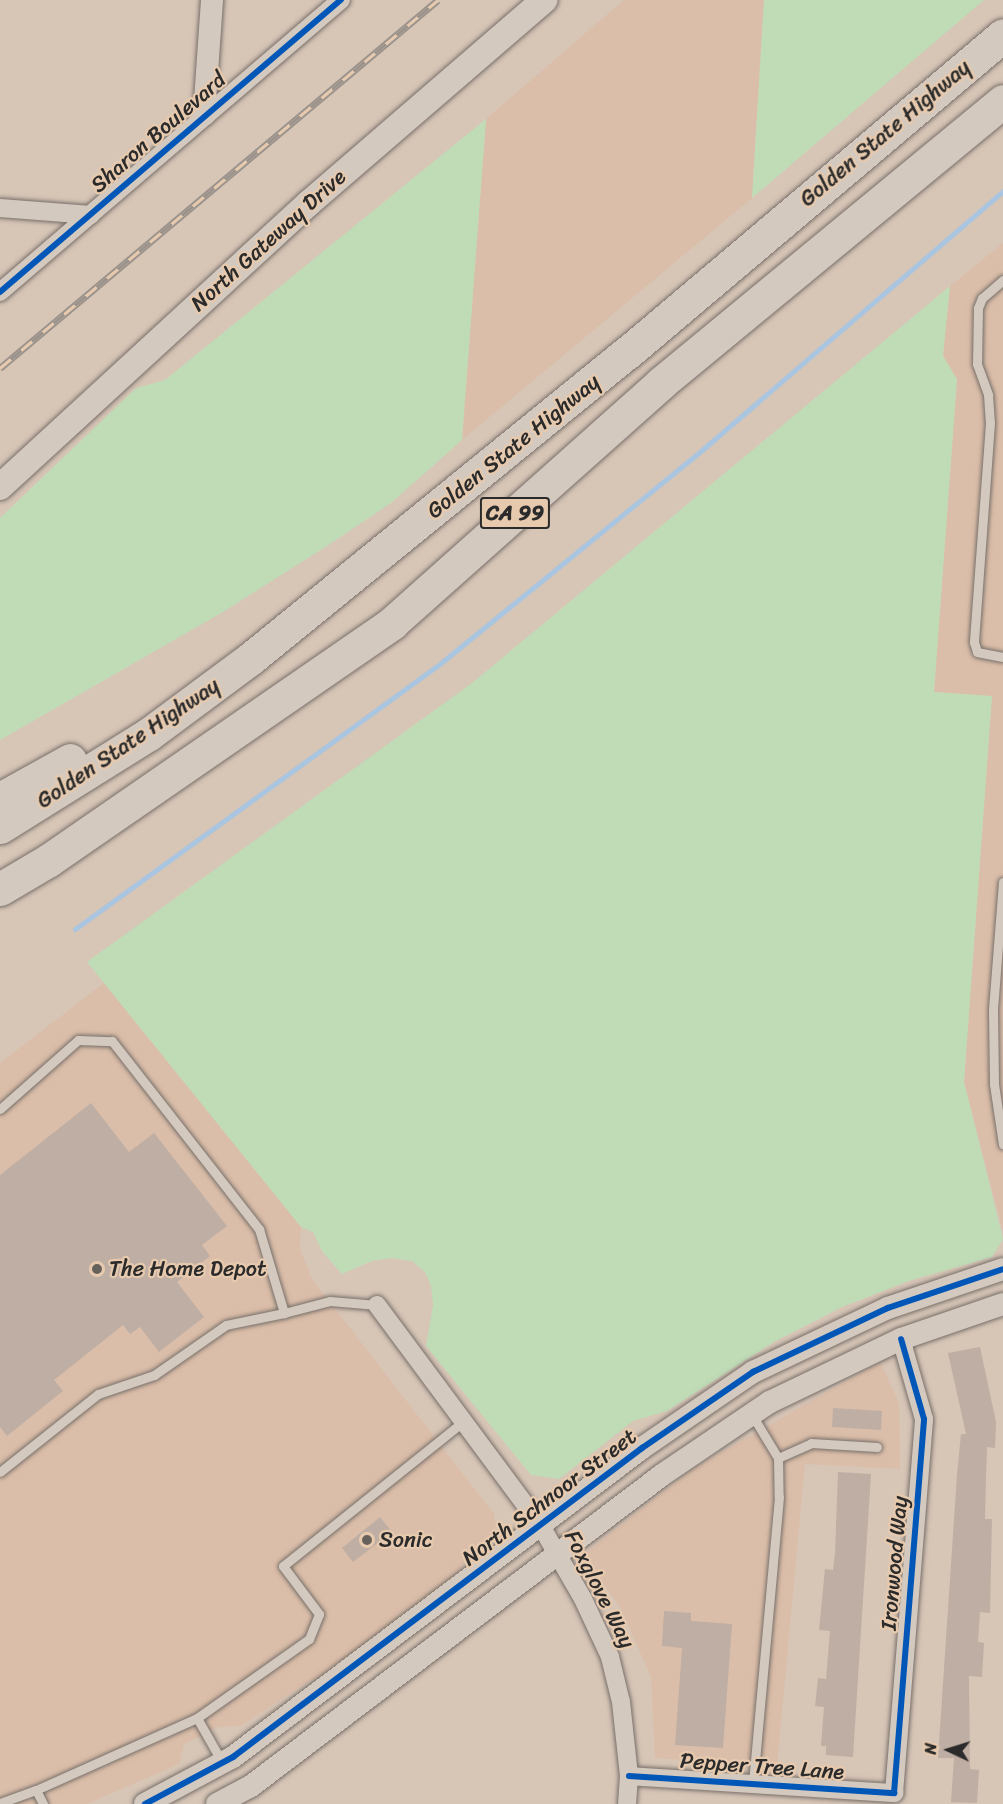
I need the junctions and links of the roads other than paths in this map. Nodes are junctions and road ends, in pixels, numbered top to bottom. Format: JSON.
{"nodes":[{"id":1,"x":212,"y":0,"type":"edge"},
{"id":2,"x":341,"y":0,"type":"edge"},
{"id":3,"x":544,"y":0,"type":"edge"},
{"id":4,"x":1003,"y":35,"type":"edge"},
{"id":5,"x":1003,"y":101,"type":"edge"},
{"id":6,"x":204,"y":115,"type":"junction"},
{"id":7,"x":0,"y":208,"type":"edge"},
{"id":8,"x":90,"y":215,"type":"junction"},
{"id":9,"x":1003,"y":280,"type":"edge"},
{"id":10,"x":0,"y":292,"type":"edge"},
{"id":11,"x":0,"y":487,"type":"edge"},
{"id":12,"x":1003,"y":657,"type":"edge"},
{"id":13,"x":250,"y":659,"type":"junction"},
{"id":14,"x":0,"y":799,"type":"edge"},
{"id":15,"x":0,"y":827,"type":"edge"},
{"id":16,"x":1003,"y":882,"type":"edge"},
{"id":17,"x":0,"y":889,"type":"edge"},
{"id":18,"x":0,"y":1109,"type":"edge"},
{"id":19,"x":1003,"y":1144,"type":"edge"},
{"id":20,"x":1003,"y":1269,"type":"edge"},
{"id":21,"x":1003,"y":1304,"type":"edge"},
{"id":22,"x":377,"y":1305,"type":"joint"},
{"id":23,"x":284,"y":1313,"type":"junction"},
{"id":24,"x":901,"y":1339,"type":"junction"},
{"id":25,"x":752,"y":1415,"type":"junction"},
{"id":26,"x":463,"y":1422,"type":"junction"},
{"id":27,"x":877,"y":1447,"type":"dead end"},
{"id":28,"x":778,"y":1458,"type":"junction"},
{"id":29,"x":0,"y":1472,"type":"edge"},
{"id":30,"x":541,"y":1526,"type":"junction"},
{"id":31,"x":559,"y":1555,"type":"junction"},
{"id":32,"x":304,"y":1704,"type":"junction"},
{"id":33,"x":196,"y":1718,"type":"junction"},
{"id":34,"x":222,"y":1763,"type":"junction"},
{"id":35,"x":628,"y":1776,"type":"junction"},
{"id":36,"x":753,"y":1782,"type":"junction"},
{"id":37,"x":36,"y":1790,"type":"junction"},
{"id":38,"x":894,"y":1793,"type":"joint"},
{"id":39,"x":0,"y":1803,"type":"edge"},
{"id":40,"x":224,"y":1803,"type":"edge"},
{"id":41,"x":43,"y":1804,"type":"edge"},
{"id":42,"x":145,"y":1804,"type":"edge"},
{"id":43,"x":627,"y":1804,"type":"edge"}],
"edges":[{"from":1,"to":6,"type":"street"},
{"from":2,"to":6,"type":"street","name":"Sharon Boulevard"},
{"from":3,"to":11,"type":"main road","name":"North Gateway Drive"},
{"from":4,"to":13,"type":"highway","name":"Golden State Highway","number":"CA 99"},
{"from":5,"to":17,"type":"highway","name":"Golden State Highway","number":"CA 99"},
{"from":6,"to":8,"type":"street","name":"Sharon Boulevard"},
{"from":7,"to":8,"type":"street"},
{"from":8,"to":10,"type":"street","name":"Sharon Boulevard"},
{"from":9,"to":12,"type":"lane"},
{"from":13,"to":14,"type":"highway"},
{"from":13,"to":15,"type":"highway","name":"Golden State Highway","number":"CA 99"},
{"from":16,"to":19,"type":"lane"},
{"from":18,"to":23,"type":"lane"},
{"from":20,"to":30,"type":"street","name":"North Schnoor Street"},
{"from":21,"to":24,"type":"street"},
{"from":22,"to":23,"type":"lane"},
{"from":22,"to":26,"type":"street","name":"Foxglove Way"},
{"from":23,"to":29,"type":"lane"},
{"from":24,"to":25,"type":"street"},
{"from":24,"to":38,"type":"street","name":"Ironwood Way"},
{"from":25,"to":28,"type":"lane"},
{"from":25,"to":31,"type":"street"},
{"from":26,"to":30,"type":"street","name":"Foxglove Way"},
{"from":26,"to":33,"type":"lane"},
{"from":27,"to":28,"type":"lane"},
{"from":28,"to":36,"type":"lane"},
{"from":30,"to":31,"type":"street","name":"Foxglove Way"},
{"from":30,"to":32,"type":"street","name":"North Schnoor Street"},
{"from":31,"to":35,"type":"street","name":"Foxglove Way"},
{"from":31,"to":40,"type":"street"},
{"from":32,"to":34,"type":"street","name":"North Schnoor Street"},
{"from":32,"to":40,"type":"street"},
{"from":33,"to":34,"type":"lane"},
{"from":33,"to":37,"type":"lane"},
{"from":34,"to":42,"type":"street","name":"North Schnoor Street"},
{"from":35,"to":36,"type":"street","name":"Pepper Tree Lane"},
{"from":35,"to":43,"type":"street","name":"Foxglove Way"},
{"from":36,"to":38,"type":"street","name":"Pepper Tree Lane"},
{"from":37,"to":39,"type":"lane"},
{"from":37,"to":41,"type":"lane"}]}
